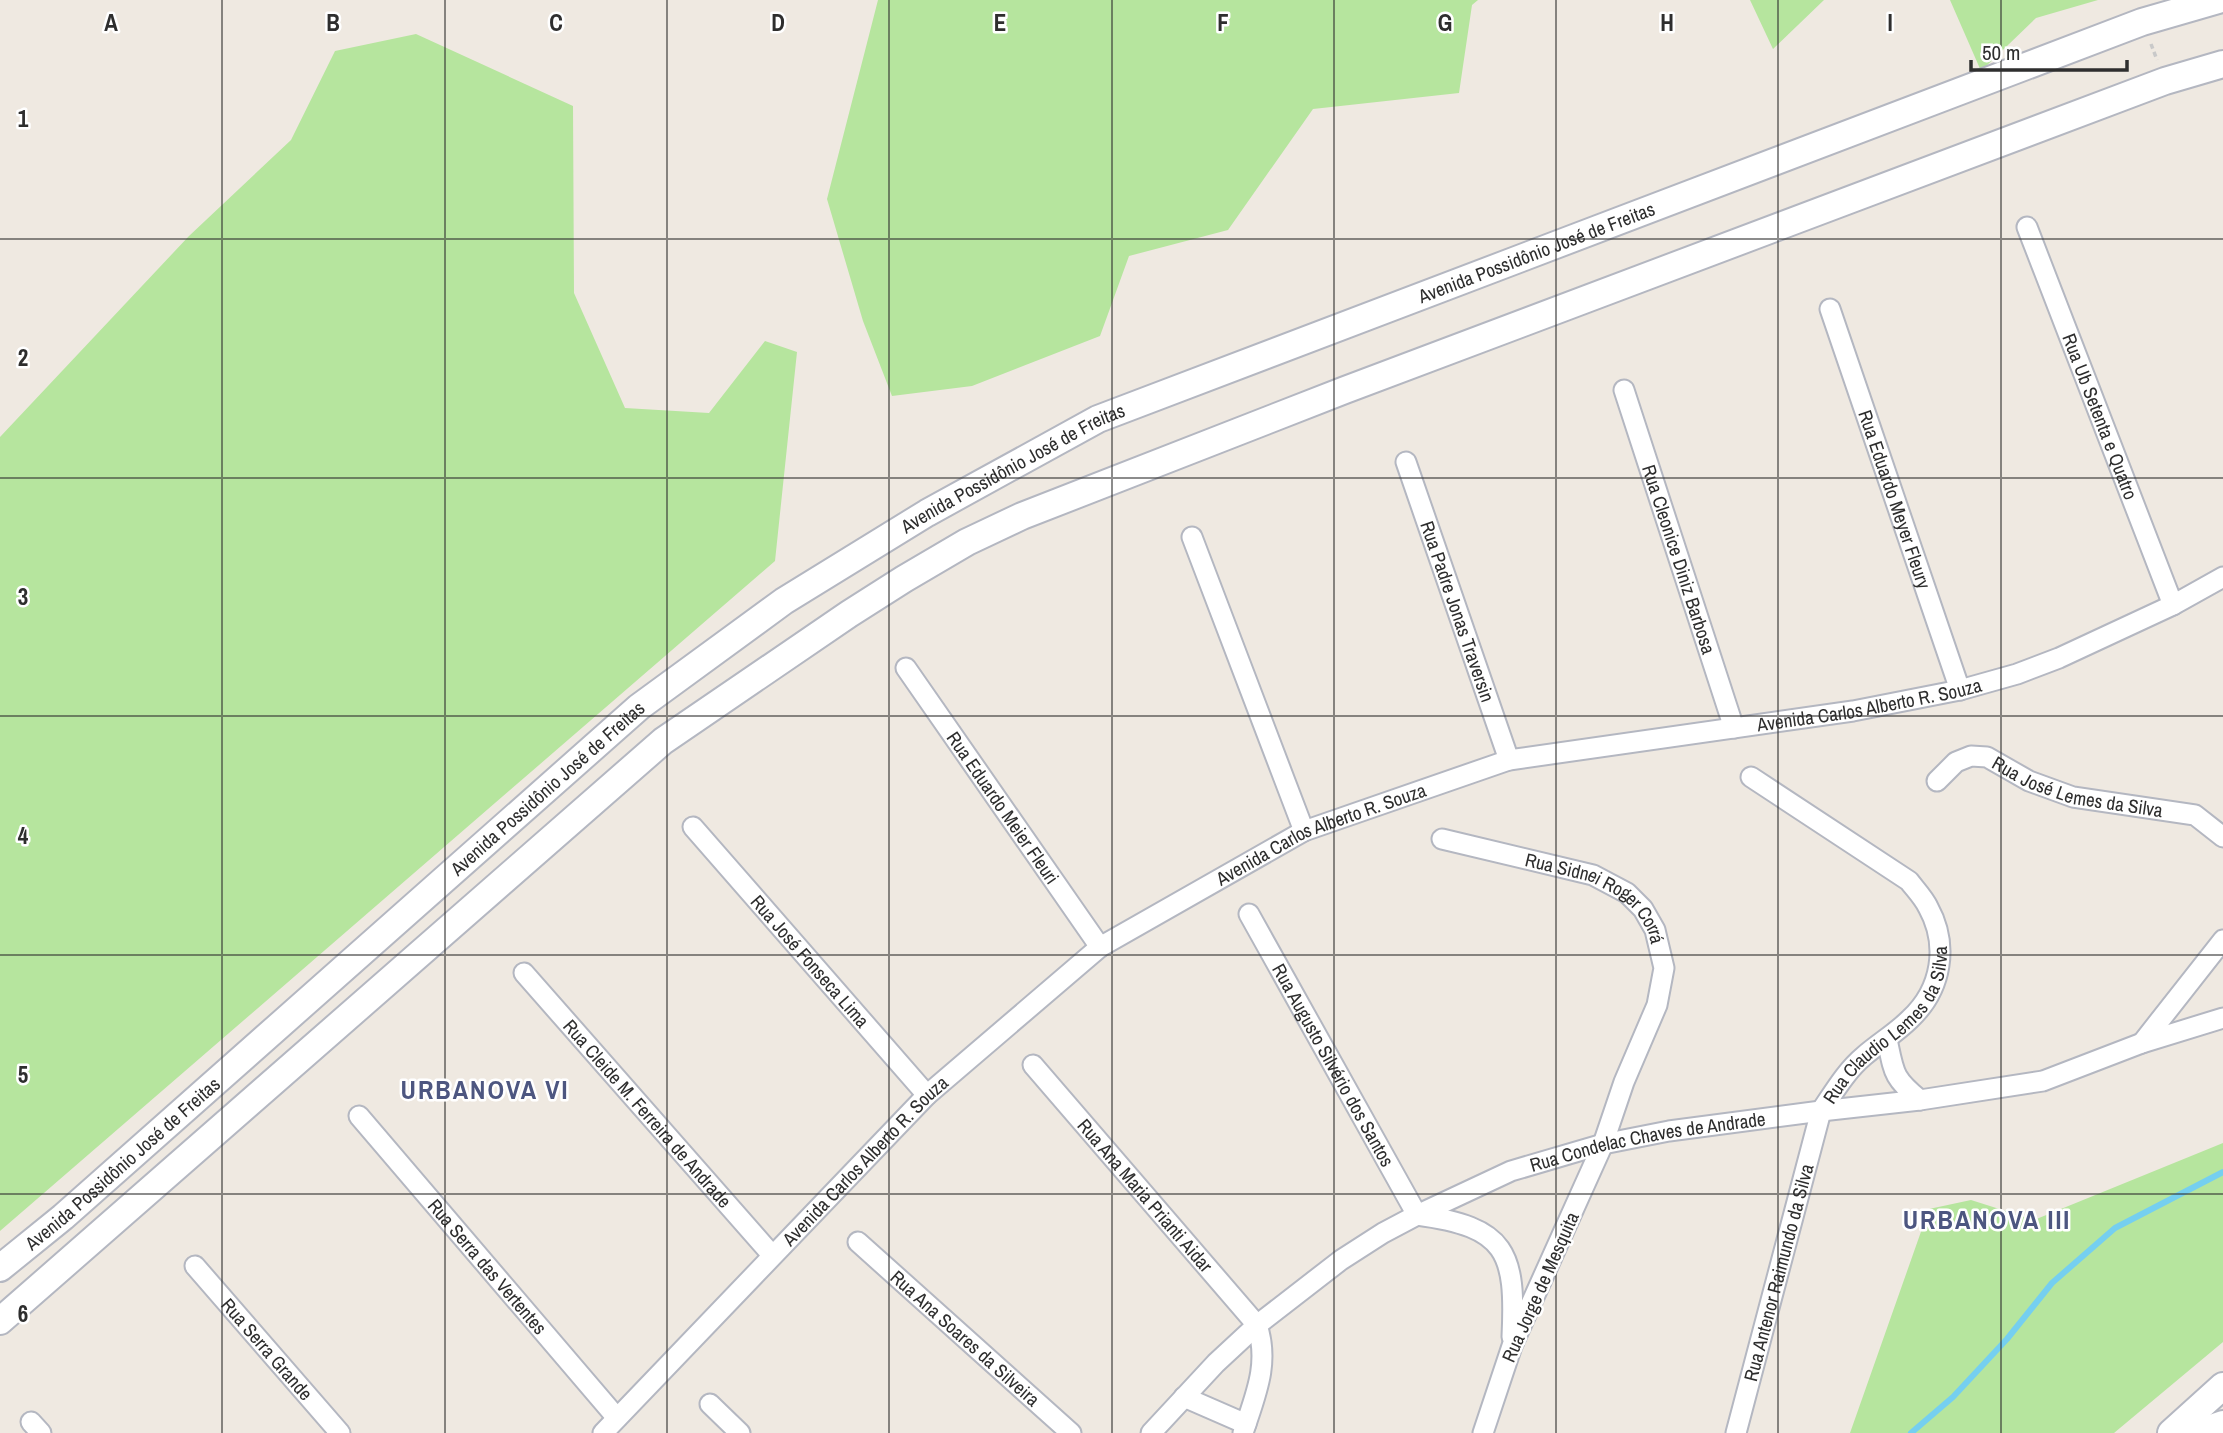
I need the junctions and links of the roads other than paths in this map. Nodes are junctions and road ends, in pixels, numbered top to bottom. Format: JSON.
{"nodes":[{"id":1,"x":2218,"y":0,"type":"edge"},
{"id":2,"x":2223,"y":64,"type":"edge"},
{"id":3,"x":2027,"y":227,"type":"dead end"},
{"id":4,"x":1830,"y":309,"type":"dead end"},
{"id":5,"x":1624,"y":390,"type":"dead end"},
{"id":6,"x":1406,"y":462,"type":"dead end"},
{"id":7,"x":1192,"y":537,"type":"dead end"},
{"id":8,"x":2223,"y":577,"type":"edge"},
{"id":9,"x":2173,"y":605,"type":"junction"},
{"id":10,"x":906,"y":668,"type":"dead end"},
{"id":11,"x":1960,"y":690,"type":"junction"},
{"id":12,"x":1734,"y":729,"type":"junction"},
{"id":13,"x":1509,"y":760,"type":"junction"},
{"id":14,"x":1751,"y":777,"type":"dead end"},
{"id":15,"x":1937,"y":781,"type":"dead end"},
{"id":16,"x":693,"y":827,"type":"dead end"},
{"id":17,"x":1304,"y":831,"type":"junction"},
{"id":18,"x":2223,"y":837,"type":"edge"},
{"id":19,"x":1442,"y":839,"type":"dead end"},
{"id":20,"x":1249,"y":915,"type":"dead end"},
{"id":21,"x":2223,"y":940,"type":"edge"},
{"id":22,"x":1101,"y":947,"type":"junction"},
{"id":23,"x":524,"y":973,"type":"dead end"},
{"id":24,"x":2223,"y":1017,"type":"edge"},
{"id":25,"x":1887,"y":1039,"type":"junction"},
{"id":26,"x":2142,"y":1043,"type":"junction"},
{"id":27,"x":1033,"y":1065,"type":"dead end"},
{"id":28,"x":927,"y":1095,"type":"junction"},
{"id":29,"x":1920,"y":1100,"type":"junction"},
{"id":30,"x":1821,"y":1111,"type":"junction"},
{"id":31,"x":359,"y":1116,"type":"dead end"},
{"id":32,"x":1604,"y":1144,"type":"junction"},
{"id":33,"x":1418,"y":1215,"type":"junction"},
{"id":34,"x":858,"y":1242,"type":"dead end"},
{"id":35,"x":772,"y":1255,"type":"junction"},
{"id":36,"x":195,"y":1266,"type":"dead end"},
{"id":37,"x":0,"y":1268,"type":"edge"},
{"id":38,"x":0,"y":1321,"type":"edge"},
{"id":39,"x":1257,"y":1325,"type":"junction"},
{"id":40,"x":1512,"y":1346,"type":"junction"},
{"id":41,"x":2223,"y":1386,"type":"edge"},
{"id":42,"x":1184,"y":1397,"type":"junction"},
{"id":43,"x":710,"y":1404,"type":"dead end"},
{"id":44,"x":617,"y":1418,"type":"junction"},
{"id":45,"x":1244,"y":1429,"type":"edge"},
{"id":46,"x":340,"y":1433,"type":"edge"},
{"id":47,"x":603,"y":1433,"type":"edge"},
{"id":48,"x":740,"y":1433,"type":"edge"},
{"id":49,"x":1071,"y":1433,"type":"edge"},
{"id":50,"x":1151,"y":1433,"type":"edge"},
{"id":51,"x":1483,"y":1433,"type":"edge"},
{"id":52,"x":1736,"y":1433,"type":"edge"},
{"id":53,"x":2171,"y":1433,"type":"edge"}],
"edges":[{"from":1,"to":37,"type":"street","name":"Avenida Possidônio José de Freitas"},
{"from":2,"to":38,"type":"street","name":"Avenida Possidônio José de Freitas"},
{"from":3,"to":9,"type":"street","name":"Rua Ub Setenta e Quatro"},
{"from":4,"to":11,"type":"street","name":"Rua Eduardo Meyer Fleury"},
{"from":5,"to":12,"type":"street","name":"Rua Cleonice Diniz Barbosa"},
{"from":6,"to":13,"type":"street","name":"Rua Padre Jonas Traversin"},
{"from":7,"to":17,"type":"street"},
{"from":8,"to":9,"type":"street","name":"Avenida Carlos Alberto R. Souza"},
{"from":9,"to":11,"type":"street","name":"Avenida Carlos Alberto R. Souza"},
{"from":10,"to":22,"type":"street","name":"Rua Eduardo Meier Fleuri"},
{"from":11,"to":12,"type":"street","name":"Avenida Carlos Alberto R. Souza"},
{"from":12,"to":13,"type":"street","name":"Avenida Carlos Alberto R. Souza"},
{"from":13,"to":17,"type":"street","name":"Avenida Carlos Alberto R. Souza"},
{"from":14,"to":25,"type":"street","name":"Rua Claudio Lemes da Silva"},
{"from":15,"to":18,"type":"street","name":"Rua José Lemes da Silva"},
{"from":16,"to":28,"type":"street","name":"Rua José Fonseca Lima"},
{"from":17,"to":22,"type":"street","name":"Avenida Carlos Alberto R. Souza"},
{"from":19,"to":32,"type":"street","name":"Rua Sidnei Roger Corrá"},
{"from":20,"to":33,"type":"street","name":"Rua Augusto Silvério dos Santos"},
{"from":21,"to":26,"type":"street"},
{"from":22,"to":28,"type":"street","name":"Avenida Carlos Alberto R. Souza"},
{"from":23,"to":35,"type":"street","name":"Rua Cleide M. Ferreira de Andrade"},
{"from":24,"to":26,"type":"street","name":"Rua Condelac Chaves de Andrade"},
{"from":25,"to":29,"type":"street"},
{"from":25,"to":30,"type":"street","name":"Rua Claudio Lemes da Silva"},
{"from":26,"to":29,"type":"street","name":"Rua Condelac Chaves de Andrade"},
{"from":27,"to":39,"type":"street","name":"Rua Ana Maria Prianti Aidar"},
{"from":28,"to":35,"type":"street","name":"Avenida Carlos Alberto R. Souza"},
{"from":29,"to":30,"type":"street","name":"Rua Condelac Chaves de Andrade"},
{"from":30,"to":32,"type":"street","name":"Rua Condelac Chaves de Andrade"},
{"from":30,"to":52,"type":"street","name":"Rua Antenor Raimundo da Silva"},
{"from":31,"to":44,"type":"street","name":"Rua Serra das Vertentes"},
{"from":32,"to":33,"type":"street","name":"Rua Condelac Chaves de Andrade"},
{"from":32,"to":40,"type":"street","name":"Rua Jorge de Mesquita"},
{"from":33,"to":39,"type":"street","name":"Rua Condelac Chaves de Andrade"},
{"from":33,"to":40,"type":"street"},
{"from":34,"to":49,"type":"street","name":"Rua Ana Soares da Silveira"},
{"from":35,"to":44,"type":"street","name":"Avenida Carlos Alberto R. Souza"},
{"from":36,"to":46,"type":"street","name":"Rua Serra Grande"},
{"from":39,"to":42,"type":"street","name":"Rua Condelac Chaves de Andrade"},
{"from":39,"to":45,"type":"street"},
{"from":40,"to":51,"type":"street","name":"Rua Jorge de Mesquita"},
{"from":41,"to":53,"type":"street"},
{"from":42,"to":45,"type":"street"},
{"from":42,"to":50,"type":"street","name":"Rua Condelac Chaves de Andrade"},
{"from":43,"to":48,"type":"street"},
{"from":44,"to":47,"type":"street","name":"Avenida Carlos Alberto R. Souza"}]}
